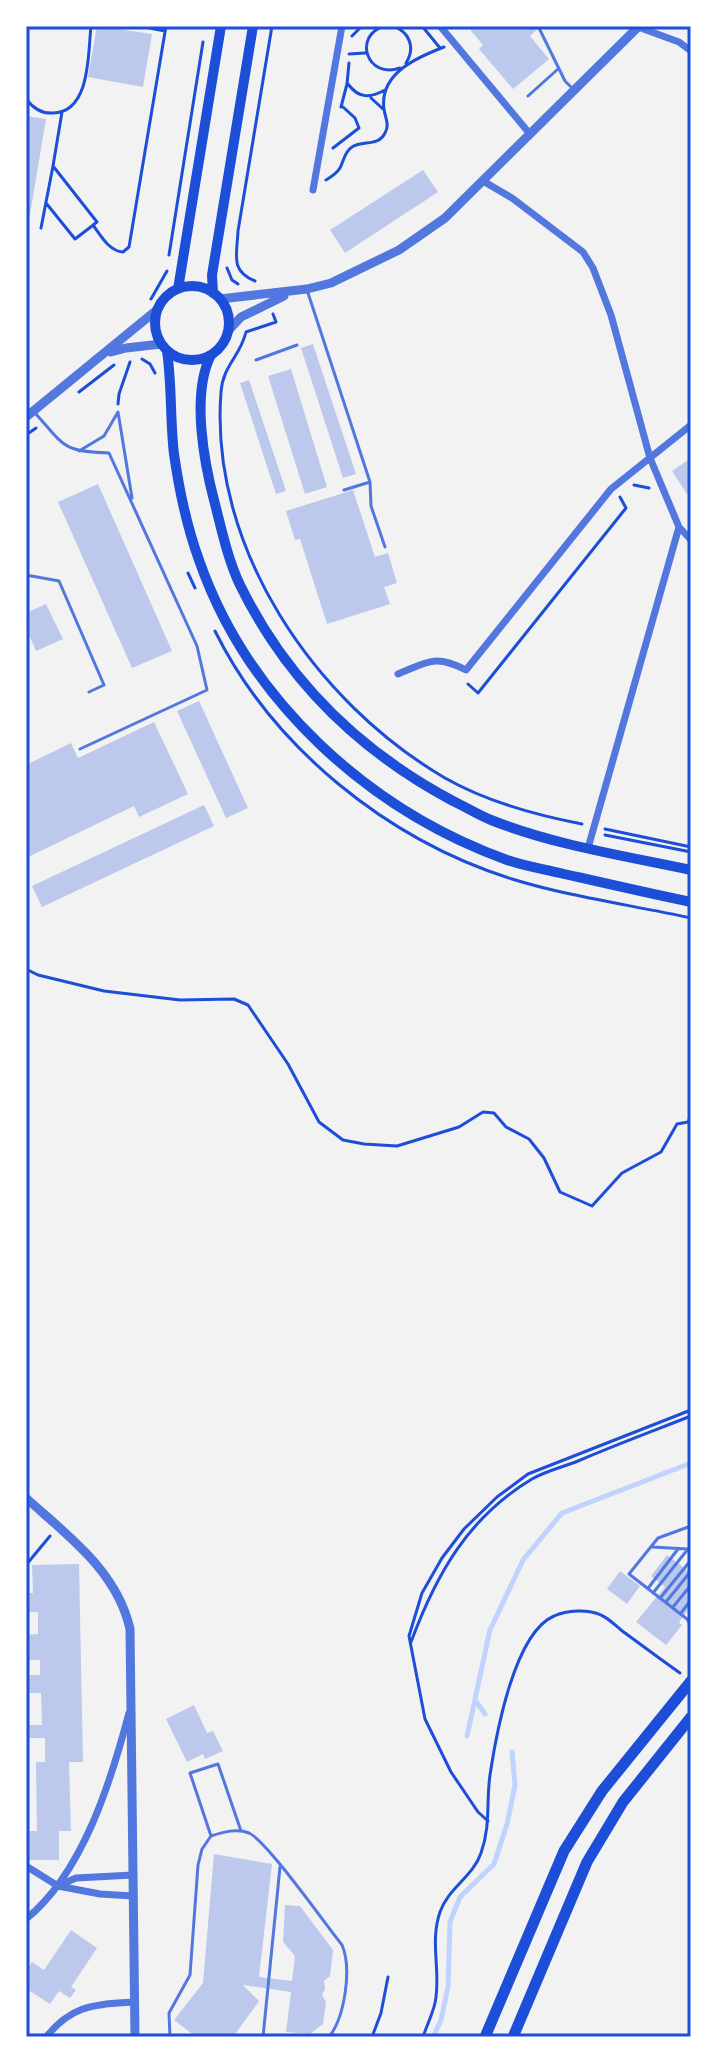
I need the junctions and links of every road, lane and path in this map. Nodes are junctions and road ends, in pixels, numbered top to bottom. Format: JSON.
{"nodes":[{"id":1,"x":28,"y":26,"type":"edge"},
{"id":2,"x":91,"y":26,"type":"edge"},
{"id":3,"x":139,"y":26,"type":"edge"},
{"id":4,"x":221,"y":26,"type":"edge"},
{"id":5,"x":253,"y":26,"type":"edge"},
{"id":6,"x":272,"y":26,"type":"edge"},
{"id":7,"x":342,"y":26,"type":"edge"},
{"id":8,"x":385,"y":26,"type":"edge"},
{"id":9,"x":392,"y":26,"type":"edge"},
{"id":10,"x":422,"y":26,"type":"edge"},
{"id":11,"x":440,"y":26,"type":"edge"},
{"id":12,"x":538,"y":26,"type":"edge"},
{"id":13,"x":638,"y":26,"type":"edge"},
{"id":14,"x":166,"y":28,"type":"edge"},
{"id":15,"x":204,"y":41,"type":"dead end"},
{"id":16,"x":26,"y":43,"type":"edge"},
{"id":17,"x":454,"y":43,"type":"junction"},
{"id":18,"x":440,"y":48,"type":"junction"},
{"id":19,"x":691,"y":51,"type":"edge"},
{"id":20,"x":366,"y":53,"type":"junction"},
{"id":21,"x":337,"y":55,"type":"junction"},
{"id":22,"x":404,"y":64,"type":"junction"},
{"id":23,"x":559,"y":68,"type":"junction"},
{"id":24,"x":332,"y":82,"type":"junction"},
{"id":25,"x":387,"y":89,"type":"junction"},
{"id":26,"x":574,"y":91,"type":"junction"},
{"id":27,"x":528,"y":96,"type":"dead end"},
{"id":28,"x":370,"y":97,"type":"junction"},
{"id":29,"x":26,"y":99,"type":"edge"},
{"id":30,"x":341,"y":106,"type":"dead end"},
{"id":31,"x":62,"y":112,"type":"junction"},
{"id":32,"x":385,"y":112,"type":"junction"},
{"id":33,"x":530,"y":134,"type":"junction"},
{"id":34,"x":328,"y":154,"type":"dead end"},
{"id":35,"x":53,"y":166,"type":"junction"},
{"id":36,"x":483,"y":181,"type":"junction"},
{"id":37,"x":313,"y":190,"type":"joint"},
{"id":38,"x":46,"y":203,"type":"junction"},
{"id":39,"x":93,"y":225,"type":"junction"},
{"id":40,"x":41,"y":228,"type":"dead end"},
{"id":41,"x":226,"y":266,"type":"dead end"},
{"id":42,"x":266,"y":281,"type":"dead end"},
{"id":43,"x":241,"y":286,"type":"dead end"},
{"id":44,"x":178,"y":289,"type":"junction"},
{"id":45,"x":307,"y":289,"type":"junction"},
{"id":46,"x":291,"y":293,"type":"junction"},
{"id":47,"x":216,"y":296,"type":"junction"},
{"id":48,"x":145,"y":306,"type":"dead end"},
{"id":49,"x":158,"y":309,"type":"junction"},
{"id":50,"x":273,"y":315,"type":"dead end"},
{"id":51,"x":228,"y":331,"type":"junction"},
{"id":52,"x":297,"y":345,"type":"dead end"},
{"id":53,"x":164,"y":347,"type":"junction"},
{"id":54,"x":104,"y":355,"type":"junction"},
{"id":55,"x":133,"y":355,"type":"junction"},
{"id":56,"x":211,"y":355,"type":"junction"},
{"id":57,"x":256,"y":360,"type":"dead end"},
{"id":58,"x":157,"y":377,"type":"dead end"},
{"id":59,"x":77,"y":394,"type":"dead end"},
{"id":60,"x":119,"y":394,"type":"dead end"},
{"id":61,"x":30,"y":414,"type":"edge"},
{"id":62,"x":691,"y":425,"type":"edge"},
{"id":63,"x":79,"y":451,"type":"junction"},
{"id":64,"x":650,"y":458,"type":"junction"},
{"id":65,"x":370,"y":482,"type":"junction"},
{"id":66,"x":630,"y":486,"type":"dead end"},
{"id":67,"x":344,"y":490,"type":"dead end"},
{"id":68,"x":624,"y":492,"type":"dead end"},
{"id":69,"x":655,"y":497,"type":"dead end"},
{"id":70,"x":133,"y":505,"type":"junction"},
{"id":71,"x":679,"y":527,"type":"junction"},
{"id":72,"x":691,"y":540,"type":"edge"},
{"id":73,"x":385,"y":547,"type":"dead end"},
{"id":74,"x":186,"y":565,"type":"dead end"},
{"id":75,"x":26,"y":575,"type":"edge"},
{"id":76,"x":200,"y":600,"type":"dead end"},
{"id":77,"x":211,"y":623,"type":"dead end"},
{"id":78,"x":398,"y":674,"type":"dead end"},
{"id":79,"x":468,"y":684,"type":"dead end"},
{"id":80,"x":89,"y":692,"type":"dead end"},
{"id":81,"x":80,"y":749,"type":"dead end"},
{"id":82,"x":593,"y":829,"type":"junction"},
{"id":83,"x":588,"y":848,"type":"junction"},
{"id":84,"x":691,"y":850,"type":"edge"},
{"id":85,"x":691,"y":870,"type":"edge"},
{"id":86,"x":691,"y":902,"type":"edge"},
{"id":87,"x":691,"y":918,"type":"edge"},
{"id":88,"x":26,"y":969,"type":"edge"},
{"id":89,"x":691,"y":1115,"type":"edge"},
{"id":90,"x":691,"y":1410,"type":"edge"},
{"id":91,"x":691,"y":1416,"type":"edge"},
{"id":92,"x":26,"y":1498,"type":"edge"},
{"id":93,"x":691,"y":1526,"type":"edge"},
{"id":94,"x":58,"y":1527,"type":"junction"},
{"id":95,"x":651,"y":1547,"type":"junction"},
{"id":96,"x":678,"y":1549,"type":"junction"},
{"id":97,"x":689,"y":1549,"type":"edge"},
{"id":98,"x":691,"y":1560,"type":"edge"},
{"id":99,"x":26,"y":1565,"type":"edge"},
{"id":100,"x":691,"y":1571,"type":"edge"},
{"id":101,"x":691,"y":1585,"type":"edge"},
{"id":102,"x":648,"y":1588,"type":"junction"},
{"id":103,"x":653,"y":1593,"type":"junction"},
{"id":104,"x":660,"y":1598,"type":"junction"},
{"id":105,"x":691,"y":1600,"type":"edge"},
{"id":106,"x":666,"y":1602,"type":"junction"},
{"id":107,"x":673,"y":1607,"type":"junction"},
{"id":108,"x":680,"y":1614,"type":"junction"},
{"id":109,"x":690,"y":1618,"type":"edge"},
{"id":110,"x":691,"y":1626,"type":"edge"},
{"id":111,"x":411,"y":1642,"type":"junction"},
{"id":112,"x":680,"y":1673,"type":"dead end"},
{"id":113,"x":691,"y":1675,"type":"edge"},
{"id":114,"x":688,"y":1685,"type":"edge"},
{"id":115,"x":131,"y":1704,"type":"junction"},
{"id":116,"x":691,"y":1717,"type":"edge"},
{"id":117,"x":488,"y":1821,"type":"junction"},
{"id":118,"x":241,"y":1831,"type":"junction"},
{"id":119,"x":211,"y":1836,"type":"junction"},
{"id":120,"x":26,"y":1866,"type":"edge"},
{"id":121,"x":280,"y":1867,"type":"junction"},
{"id":122,"x":133,"y":1875,"type":"junction"},
{"id":123,"x":58,"y":1886,"type":"junction"},
{"id":124,"x":133,"y":1896,"type":"junction"},
{"id":125,"x":26,"y":1919,"type":"edge"},
{"id":126,"x":388,"y":1977,"type":"dead end"},
{"id":127,"x":134,"y":2002,"type":"junction"},
{"id":128,"x":46,"y":2037,"type":"edge"},
{"id":129,"x":135,"y":2037,"type":"edge"},
{"id":130,"x":170,"y":2037,"type":"edge"},
{"id":131,"x":263,"y":2037,"type":"edge"},
{"id":132,"x":329,"y":2037,"type":"edge"},
{"id":133,"x":372,"y":2037,"type":"edge"},
{"id":134,"x":423,"y":2037,"type":"edge"},
{"id":135,"x":485,"y":2037,"type":"edge"},
{"id":136,"x":513,"y":2037,"type":"edge"}],
"edges":[{"from":1,"to":16,"type":"path"},
{"from":2,"to":31,"type":"path"},
{"from":3,"to":14,"type":"path"},
{"from":4,"to":44,"type":"main road"},
{"from":5,"to":47,"type":"main road"},
{"from":6,"to":42,"type":"path"},
{"from":7,"to":21,"type":"street"},
{"from":8,"to":20,"type":"path"},
{"from":9,"to":22,"type":"path"},
{"from":10,"to":18,"type":"path"},
{"from":11,"to":17,"type":"street"},
{"from":12,"to":23,"type":"lane"},
{"from":13,"to":19,"type":"street"},
{"from":13,"to":26,"type":"street"},
{"from":14,"to":39,"type":"path"},
{"from":15,"to":48,"type":"path"},
{"from":17,"to":18,"type":"path"},
{"from":17,"to":33,"type":"street"},
{"from":18,"to":22,"type":"path"},
{"from":20,"to":21,"type":"path"},
{"from":20,"to":22,"type":"path"},
{"from":21,"to":24,"type":"street"},
{"from":22,"to":25,"type":"path"},
{"from":23,"to":26,"type":"lane"},
{"from":23,"to":27,"type":"lane"},
{"from":24,"to":28,"type":"path"},
{"from":24,"to":37,"type":"street"},
{"from":25,"to":28,"type":"path"},
{"from":25,"to":32,"type":"path"},
{"from":26,"to":33,"type":"street"},
{"from":28,"to":32,"type":"path"},
{"from":29,"to":31,"type":"path"},
{"from":30,"to":34,"type":"path"},
{"from":31,"to":35,"type":"path"},
{"from":32,"to":37,"type":"path"},
{"from":33,"to":36,"type":"street"},
{"from":35,"to":38,"type":"path"},
{"from":35,"to":39,"type":"path"},
{"from":36,"to":45,"type":"street"},
{"from":36,"to":64,"type":"street"},
{"from":38,"to":39,"type":"path"},
{"from":38,"to":40,"type":"path"},
{"from":41,"to":43,"type":"path"},
{"from":44,"to":47,"type":"main road"},
{"from":44,"to":49,"type":"main road"},
{"from":45,"to":46,"type":"street"},
{"from":45,"to":65,"type":"lane"},
{"from":46,"to":47,"type":"street"},
{"from":46,"to":51,"type":"street"},
{"from":47,"to":51,"type":"main road"},
{"from":49,"to":53,"type":"main road"},
{"from":49,"to":54,"type":"street"},
{"from":50,"to":82,"type":"path"},
{"from":51,"to":56,"type":"main road"},
{"from":52,"to":57,"type":"lane"},
{"from":53,"to":54,"type":"street"},
{"from":53,"to":56,"type":"main road"},
{"from":53,"to":86,"type":"main road"},
{"from":54,"to":61,"type":"street"},
{"from":55,"to":58,"type":"path"},
{"from":55,"to":59,"type":"path"},
{"from":55,"to":60,"type":"path"},
{"from":56,"to":83,"type":"main road"},
{"from":61,"to":63,"type":"lane"},
{"from":62,"to":64,"type":"street"},
{"from":63,"to":70,"type":"lane"},
{"from":63,"to":70,"type":"lane"},
{"from":64,"to":71,"type":"street"},
{"from":64,"to":78,"type":"street"},
{"from":65,"to":67,"type":"lane"},
{"from":65,"to":73,"type":"lane"},
{"from":66,"to":69,"type":"path"},
{"from":68,"to":79,"type":"path"},
{"from":70,"to":81,"type":"lane"},
{"from":71,"to":72,"type":"street"},
{"from":71,"to":82,"type":"street"},
{"from":74,"to":76,"type":"path"},
{"from":75,"to":80,"type":"lane"},
{"from":77,"to":87,"type":"path"},
{"from":82,"to":83,"type":"street"},
{"from":82,"to":84,"type":"path"},
{"from":83,"to":85,"type":"main road"},
{"from":88,"to":89,"type":"path"},
{"from":90,"to":111,"type":"path"},
{"from":91,"to":111,"type":"path"},
{"from":92,"to":94,"type":"street"},
{"from":93,"to":95,"type":"lane"},
{"from":94,"to":99,"type":"path"},
{"from":94,"to":115,"type":"street"},
{"from":95,"to":96,"type":"lane"},
{"from":95,"to":102,"type":"lane"},
{"from":96,"to":97,"type":"lane"},
{"from":96,"to":102,"type":"lane"},
{"from":97,"to":103,"type":"lane"},
{"from":98,"to":104,"type":"lane"},
{"from":100,"to":106,"type":"lane"},
{"from":101,"to":107,"type":"lane"},
{"from":102,"to":103,"type":"lane"},
{"from":103,"to":104,"type":"lane"},
{"from":104,"to":106,"type":"lane"},
{"from":105,"to":108,"type":"lane"},
{"from":106,"to":107,"type":"lane"},
{"from":107,"to":108,"type":"lane"},
{"from":108,"to":109,"type":"lane"},
{"from":109,"to":110,"type":"lane"},
{"from":111,"to":117,"type":"path"},
{"from":112,"to":117,"type":"path"},
{"from":113,"to":114,"type":"lane"},
{"from":114,"to":135,"type":"main road"},
{"from":115,"to":122,"type":"street"},
{"from":115,"to":123,"type":"street"},
{"from":116,"to":136,"type":"main road"},
{"from":117,"to":134,"type":"path"},
{"from":118,"to":119,"type":"lane"},
{"from":118,"to":119,"type":"lane"},
{"from":118,"to":121,"type":"lane"},
{"from":119,"to":130,"type":"lane"},
{"from":120,"to":123,"type":"street"},
{"from":121,"to":131,"type":"lane"},
{"from":121,"to":132,"type":"lane"},
{"from":122,"to":123,"type":"street"},
{"from":122,"to":124,"type":"street"},
{"from":123,"to":124,"type":"street"},
{"from":123,"to":125,"type":"street"},
{"from":124,"to":127,"type":"street"},
{"from":126,"to":133,"type":"path"},
{"from":127,"to":128,"type":"street"},
{"from":127,"to":129,"type":"street"}]}
